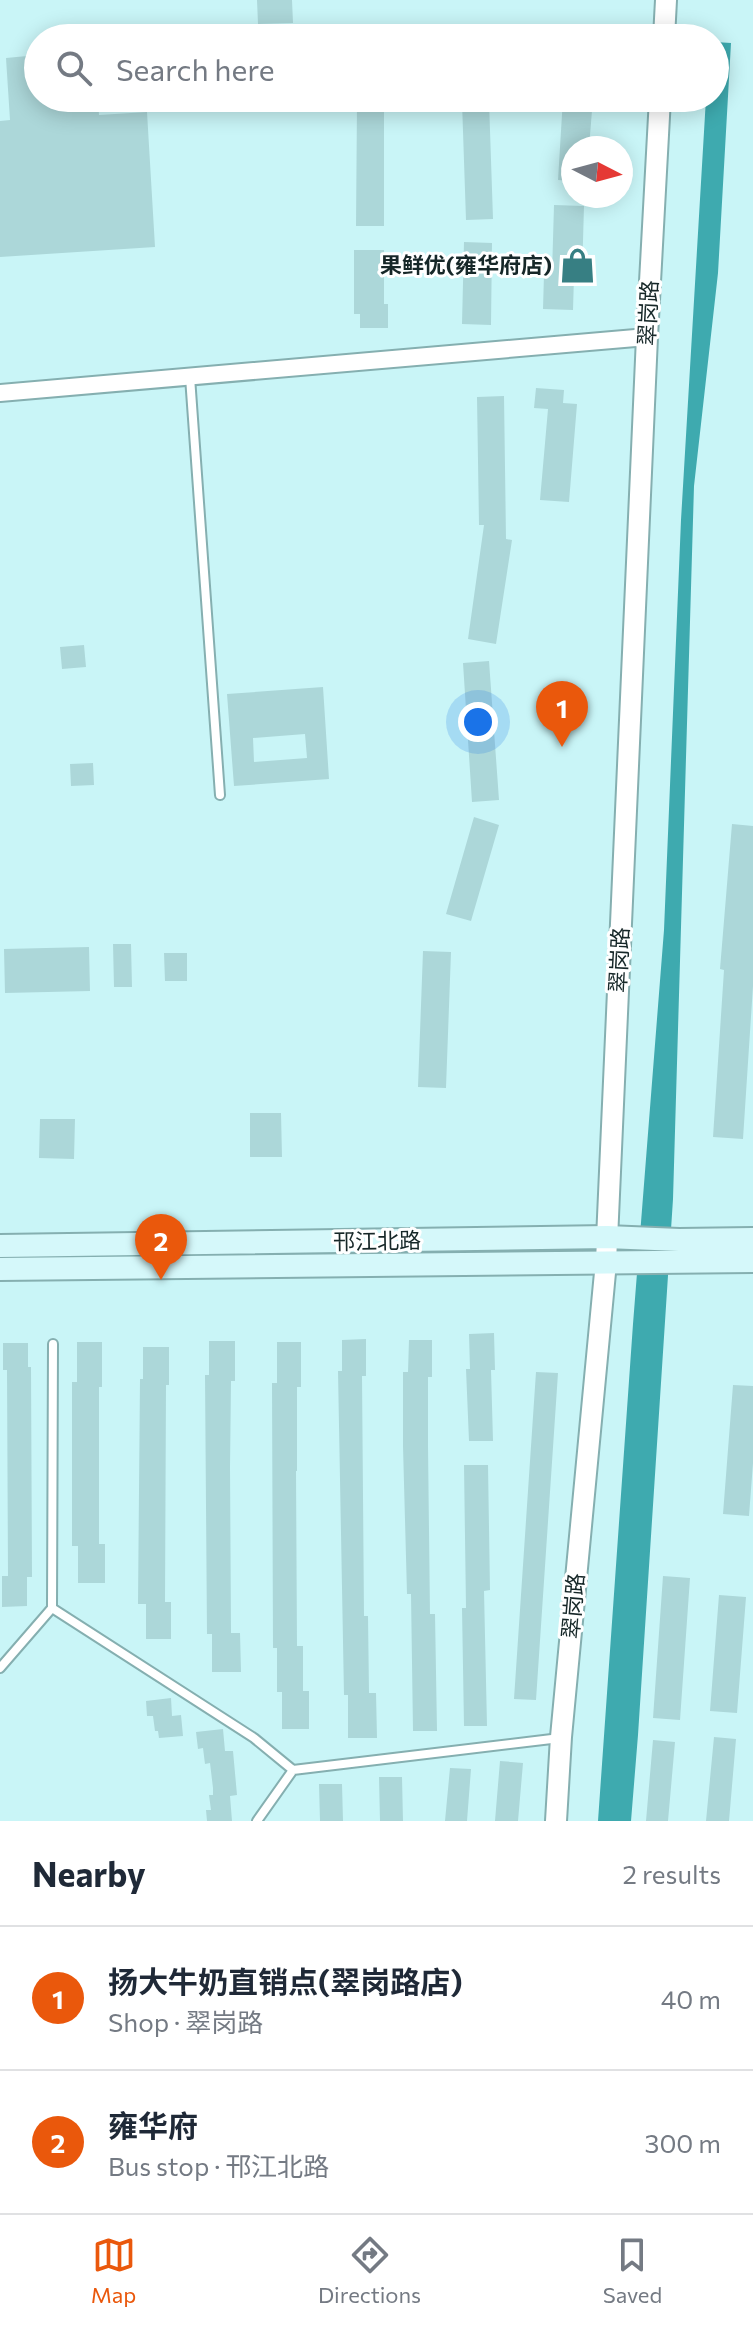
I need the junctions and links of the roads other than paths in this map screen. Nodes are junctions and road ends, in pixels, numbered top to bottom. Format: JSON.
{"nodes":[{"id":1,"x":666,"y":0,"type":"edge"},
{"id":2,"x":665,"y":24,"type":"edge"},
{"id":3,"x":659,"y":112,"type":"edge"},
{"id":4,"x":647,"y":337,"type":"junction"},
{"id":5,"x":190,"y":376,"type":"junction"},
{"id":6,"x":0,"y":393,"type":"edge"},
{"id":7,"x":220,"y":795,"type":"dead end"},
{"id":8,"x":607,"y":1237,"type":"junction"},
{"id":9,"x":753,"y":1239,"type":"edge"},
{"id":10,"x":0,"y":1246,"type":"edge"},
{"id":11,"x":681,"y":1251,"type":"junction"},
{"id":12,"x":753,"y":1261,"type":"edge"},
{"id":13,"x":606,"y":1262,"type":"junction"},
{"id":14,"x":0,"y":1269,"type":"edge"},
{"id":15,"x":53,"y":1344,"type":"dead end"},
{"id":16,"x":52,"y":1608,"type":"junction"},
{"id":17,"x":0,"y":1668,"type":"edge"},
{"id":18,"x":561,"y":1737,"type":"junction"},
{"id":19,"x":293,"y":1770,"type":"junction"},
{"id":20,"x":257,"y":1821,"type":"edge"},
{"id":21,"x":556,"y":1821,"type":"edge"}],
"edges":[{"from":1,"to":2,"type":"street"},
{"from":3,"to":4,"type":"street","name":"翠岗路"},
{"from":4,"to":5,"type":"street"},
{"from":4,"to":8,"type":"street","name":"翠岗路"},
{"from":5,"to":6,"type":"street"},
{"from":5,"to":7,"type":"lane"},
{"from":8,"to":10,"type":"main road","name":"邗江北路"},
{"from":8,"to":11,"type":"main road","name":"邗江北路"},
{"from":8,"to":13,"type":"street","name":"翠岗路"},
{"from":9,"to":11,"type":"main road","name":"邗江北路"},
{"from":11,"to":12,"type":"main road","name":"邗江北路"},
{"from":11,"to":13,"type":"main road","name":"邗江北路"},
{"from":13,"to":14,"type":"main road","name":"邗江北路"},
{"from":13,"to":18,"type":"street","name":"翠岗路"},
{"from":15,"to":16,"type":"lane"},
{"from":16,"to":17,"type":"lane"},
{"from":16,"to":19,"type":"lane"},
{"from":18,"to":19,"type":"lane"},
{"from":18,"to":21,"type":"street","name":"翠岗路"},
{"from":19,"to":20,"type":"lane"}]}
